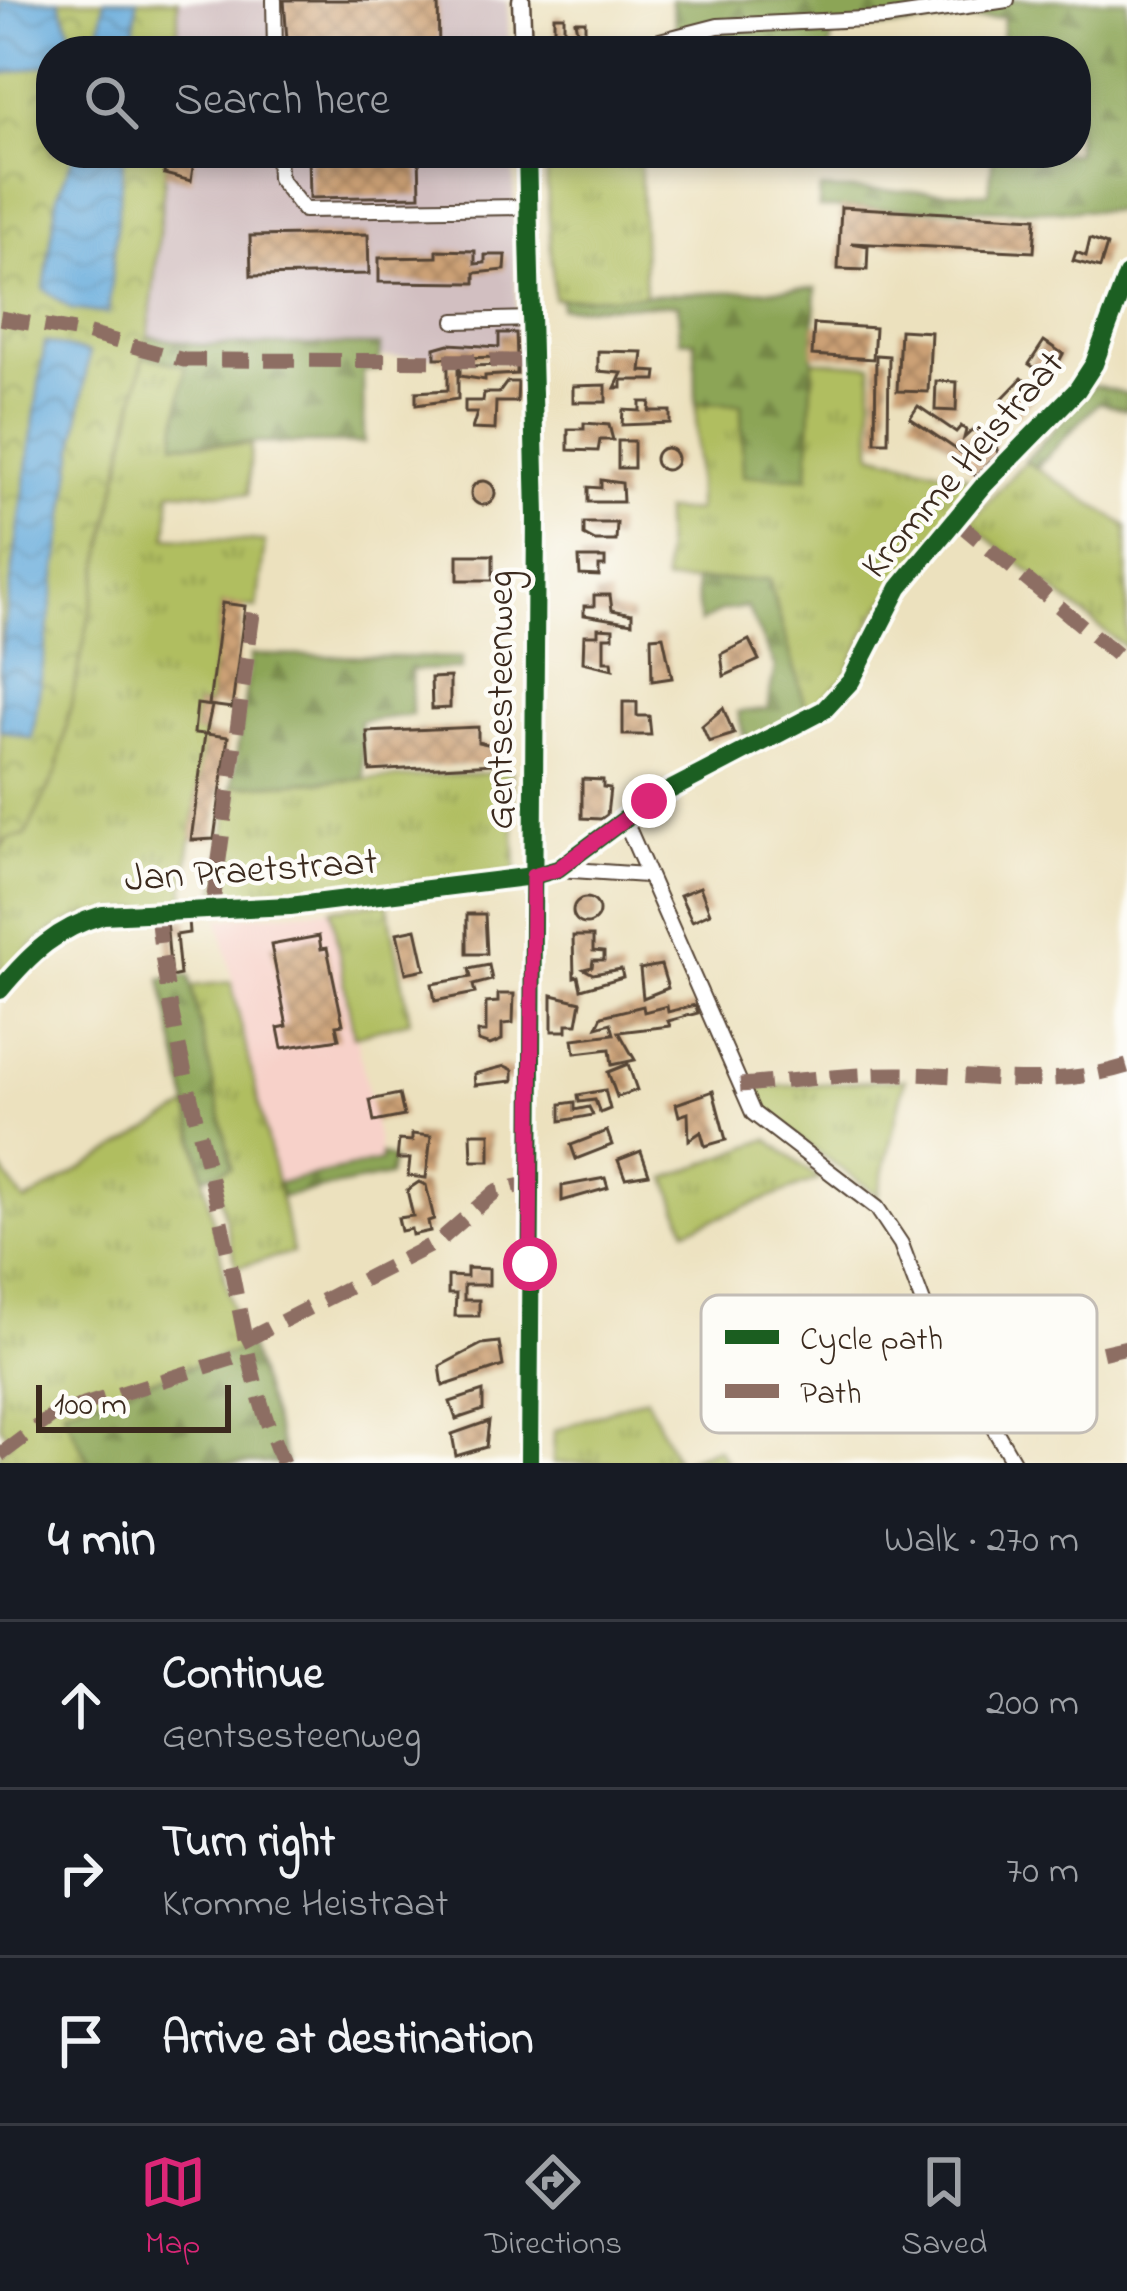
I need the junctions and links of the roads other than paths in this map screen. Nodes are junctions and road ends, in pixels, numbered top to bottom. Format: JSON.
{"nodes":[{"id":1,"x":274,"y":0,"type":"edge"},
{"id":2,"x":521,"y":0,"type":"edge"},
{"id":3,"x":1007,"y":0,"type":"edge"},
{"id":4,"x":275,"y":36,"type":"edge"},
{"id":5,"x":523,"y":36,"type":"edge"},
{"id":6,"x":679,"y":36,"type":"edge"},
{"id":7,"x":279,"y":168,"type":"edge"},
{"id":8,"x":528,"y":168,"type":"edge"},
{"id":9,"x":529,"y":207,"type":"junction"},
{"id":10,"x":1127,"y":275,"type":"edge"},
{"id":11,"x":532,"y":319,"type":"junction"},
{"id":12,"x":455,"y":321,"type":"dead end"},
{"id":13,"x":625,"y":821,"type":"junction"},
{"id":14,"x":558,"y":869,"type":"junction"},
{"id":15,"x":646,"y":875,"type":"junction"},
{"id":16,"x":533,"y":876,"type":"junction"},
{"id":17,"x":0,"y":990,"type":"edge"},
{"id":18,"x":920,"y":1295,"type":"edge"},
{"id":19,"x":997,"y":1433,"type":"edge"},
{"id":20,"x":529,"y":1463,"type":"edge"},
{"id":21,"x":1014,"y":1463,"type":"edge"}],
"edges":[{"from":1,"to":4,"type":"street"},
{"from":2,"to":5,"type":"main road"},
{"from":3,"to":6,"type":"street"},
{"from":7,"to":9,"type":"street"},
{"from":8,"to":9,"type":"main road","name":"Gentsesteenweg"},
{"from":9,"to":11,"type":"main road","name":"Gentsesteenweg"},
{"from":10,"to":13,"type":"street","name":"Kromme Heistraat"},
{"from":11,"to":12,"type":"street"},
{"from":11,"to":16,"type":"main road","name":"Gentsesteenweg"},
{"from":13,"to":14,"type":"street","name":"Kromme Heistraat"},
{"from":13,"to":15,"type":"street"},
{"from":14,"to":15,"type":"street"},
{"from":14,"to":16,"type":"street","name":"Kromme Heistraat"},
{"from":15,"to":18,"type":"street"},
{"from":16,"to":17,"type":"street","name":"Jan Praetstraat"},
{"from":16,"to":20,"type":"main road","name":"Gentsesteenweg"},
{"from":19,"to":21,"type":"street"}]}
